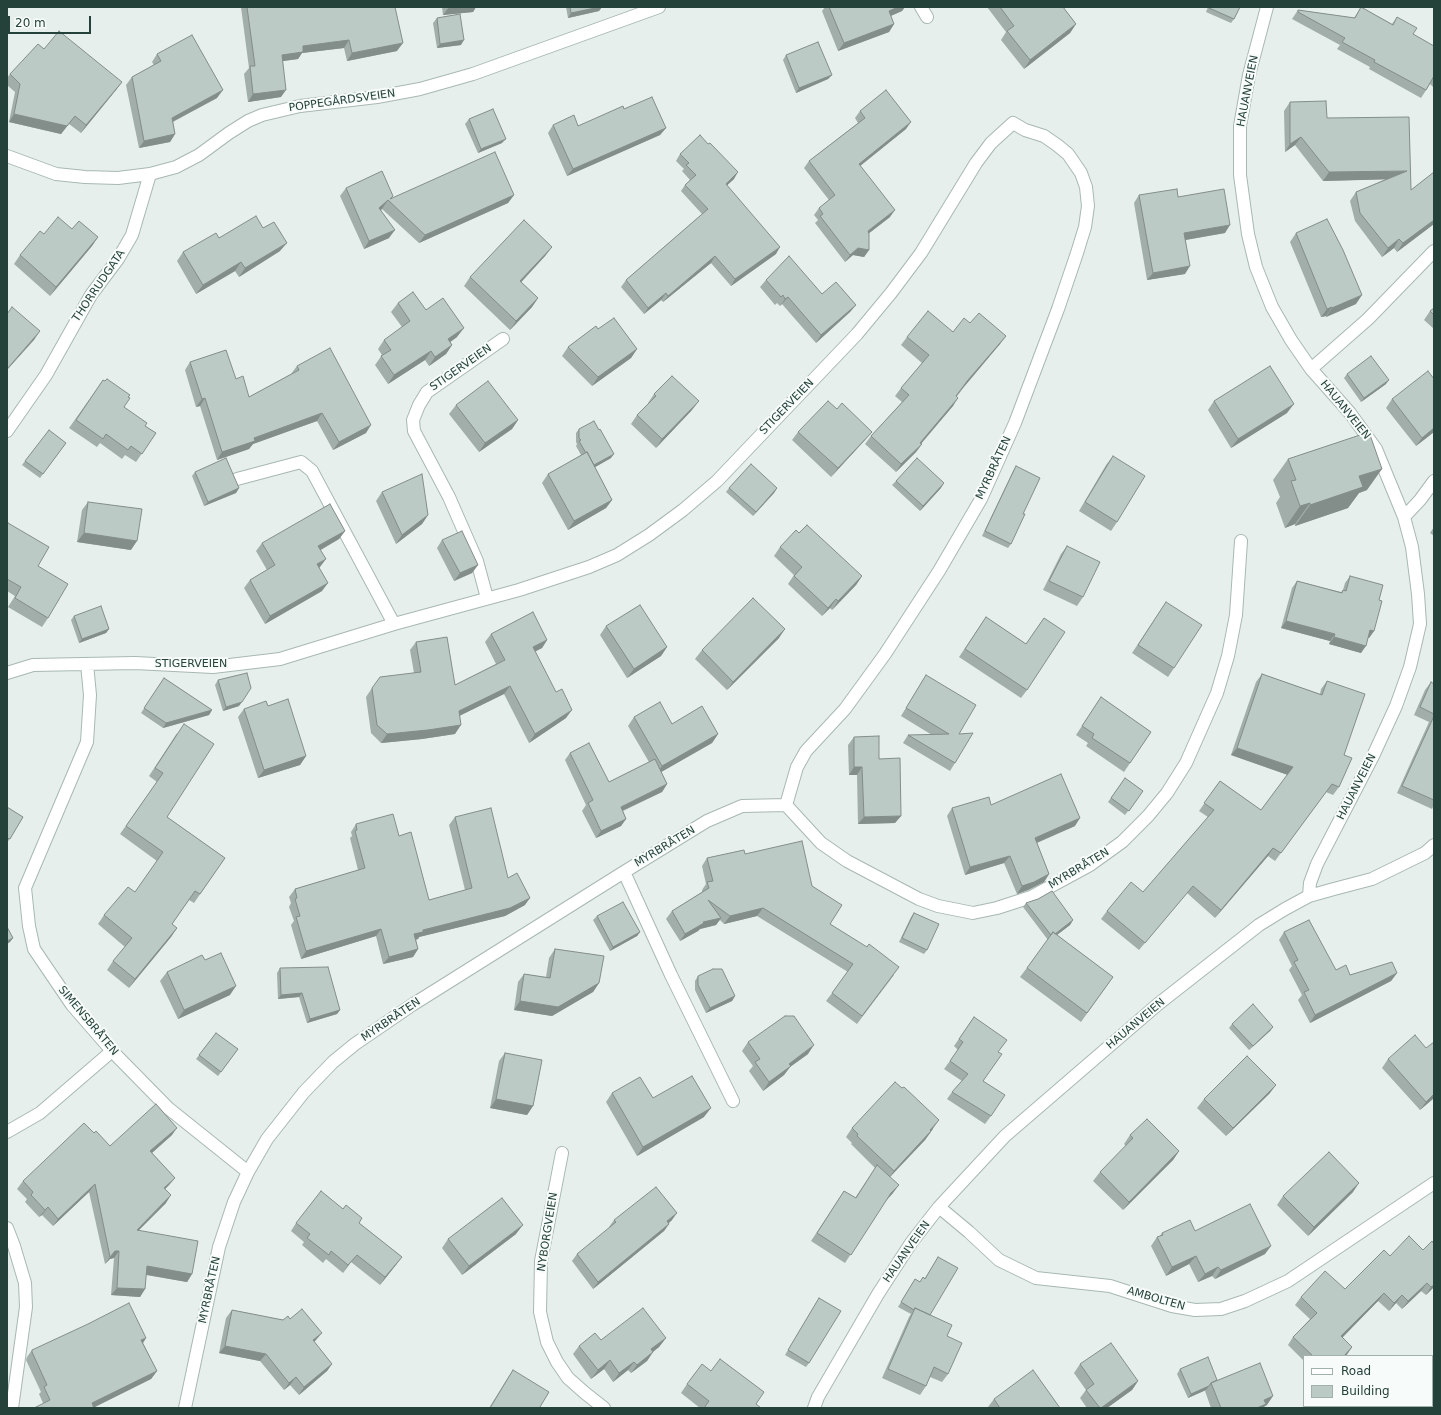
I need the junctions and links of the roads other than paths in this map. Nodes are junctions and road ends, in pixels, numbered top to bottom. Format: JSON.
{"nodes":[{"id":1,"x":658,"y":7,"type":"edge"},
{"id":2,"x":1267,"y":7,"type":"edge"},
{"id":3,"x":1012,"y":123,"type":"joint"},
{"id":4,"x":7,"y":156,"type":"edge"},
{"id":5,"x":150,"y":174,"type":"junction"},
{"id":6,"x":1434,"y":251,"type":"edge"},
{"id":7,"x":503,"y":339,"type":"dead end"},
{"id":8,"x":1311,"y":369,"type":"junction"},
{"id":9,"x":7,"y":431,"type":"edge"},
{"id":10,"x":237,"y":479,"type":"edge"},
{"id":11,"x":1434,"y":481,"type":"edge"},
{"id":12,"x":1404,"y":517,"type":"junction"},
{"id":13,"x":1241,"y":541,"type":"dead end"},
{"id":14,"x":487,"y":598,"type":"junction"},
{"id":15,"x":394,"y":624,"type":"junction"},
{"id":16,"x":87,"y":664,"type":"junction"},
{"id":17,"x":7,"y":672,"type":"edge"},
{"id":18,"x":786,"y":806,"type":"junction"},
{"id":19,"x":1434,"y":844,"type":"edge"},
{"id":20,"x":624,"y":872,"type":"junction"},
{"id":21,"x":1310,"y":896,"type":"junction"},
{"id":22,"x":112,"y":1051,"type":"junction"},
{"id":23,"x":733,"y":1101,"type":"dead end"},
{"id":24,"x":7,"y":1132,"type":"edge"},
{"id":25,"x":562,"y":1153,"type":"dead end"},
{"id":26,"x":248,"y":1172,"type":"junction"},
{"id":27,"x":1434,"y":1182,"type":"edge"},
{"id":28,"x":939,"y":1207,"type":"junction"},
{"id":29,"x":7,"y":1228,"type":"edge"},
{"id":30,"x":12,"y":1408,"type":"edge"},
{"id":31,"x":185,"y":1408,"type":"edge"},
{"id":32,"x":604,"y":1408,"type":"edge"},
{"id":33,"x":814,"y":1408,"type":"edge"}],
"edges":[{"from":1,"to":5,"type":"street","name":"POPPEGÅRDSVEIEN"},
{"from":2,"to":8,"type":"street","name":"HAUANVEIEN"},
{"from":3,"to":14,"type":"street","name":"STIGERVEIEN"},
{"from":3,"to":18,"type":"street","name":"MYRBRÅTEN"},
{"from":4,"to":5,"type":"street","name":"POPPEGÅRDSVEIEN"},
{"from":5,"to":9,"type":"street","name":"THORRUDGATA"},
{"from":6,"to":8,"type":"street"},
{"from":7,"to":14,"type":"street","name":"STIGERVEIEN"},
{"from":8,"to":12,"type":"street","name":"HAUANVEIEN"},
{"from":10,"to":15,"type":"street"},
{"from":11,"to":12,"type":"street"},
{"from":12,"to":21,"type":"street","name":"HAUANVEIEN"},
{"from":13,"to":18,"type":"street","name":"MYRBRÅTEN"},
{"from":14,"to":15,"type":"street","name":"STIGERVEIEN"},
{"from":15,"to":16,"type":"street","name":"STIGERVEIEN"},
{"from":16,"to":17,"type":"street","name":"STIGERVEIEN"},
{"from":16,"to":22,"type":"street","name":"SIMENSBRÅTEN"},
{"from":18,"to":20,"type":"street","name":"MYRBRÅTEN"},
{"from":19,"to":21,"type":"street"},
{"from":20,"to":23,"type":"street"},
{"from":20,"to":26,"type":"street","name":"MYRBRÅTEN"},
{"from":21,"to":28,"type":"street","name":"HAUANVEIEN"},
{"from":22,"to":24,"type":"street"},
{"from":22,"to":26,"type":"street","name":"SIMENSBRÅTEN"},
{"from":25,"to":32,"type":"street","name":"NYBORGVEIEN"},
{"from":26,"to":31,"type":"street","name":"MYRBRÅTEN"},
{"from":27,"to":28,"type":"street","name":"AMBOLTEN"},
{"from":28,"to":33,"type":"street","name":"HAUANVEIEN"},
{"from":29,"to":30,"type":"street"}]}
